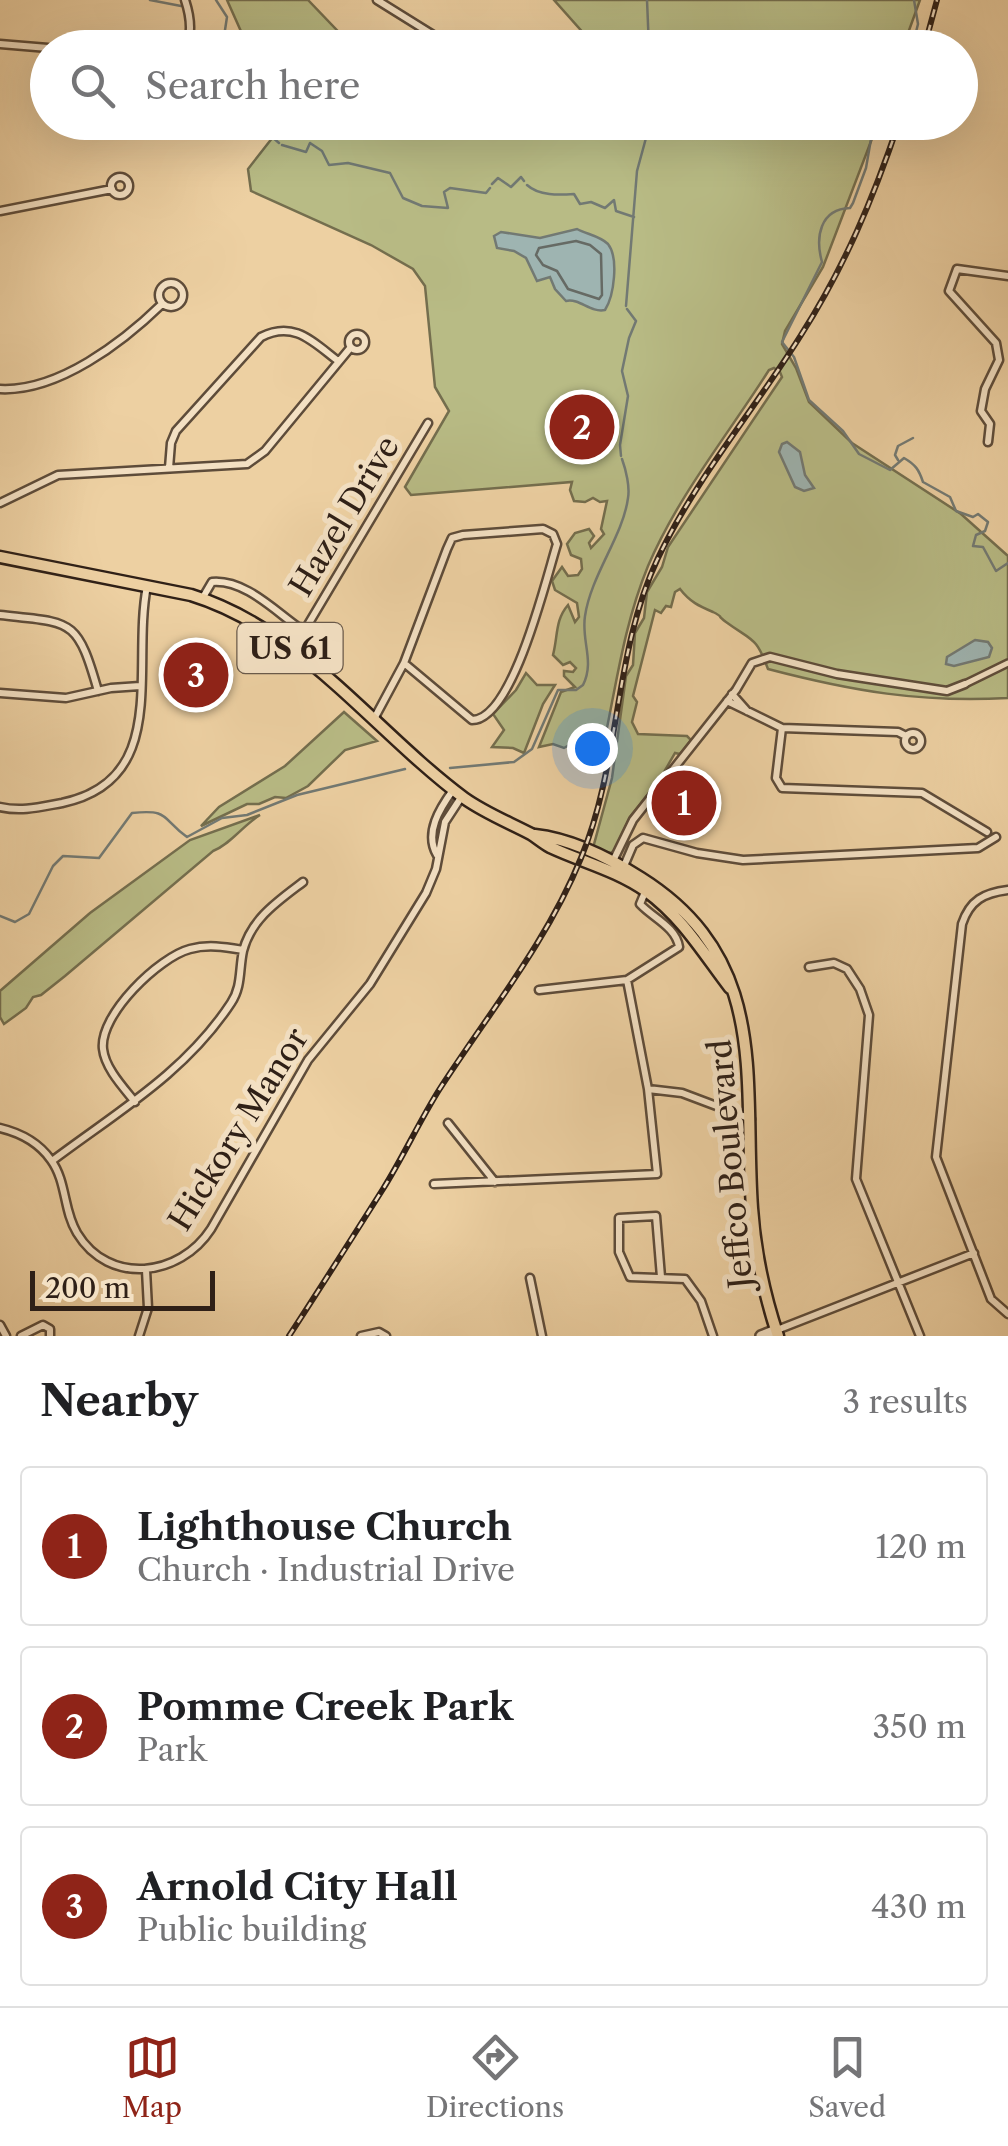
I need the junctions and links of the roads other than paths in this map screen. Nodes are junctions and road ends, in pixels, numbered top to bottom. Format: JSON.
{"nodes":[{"id":1,"x":184,"y":0,"type":"edge"},
{"id":2,"x":377,"y":0,"type":"edge"},
{"id":3,"x":190,"y":30,"type":"edge"},
{"id":4,"x":425,"y":30,"type":"edge"},
{"id":5,"x":0,"y":44,"type":"edge"},
{"id":6,"x":30,"y":46,"type":"edge"},
{"id":7,"x":112,"y":188,"type":"dead end"},
{"id":8,"x":0,"y":211,"type":"edge"},
{"id":9,"x":1008,"y":276,"type":"edge"},
{"id":10,"x":162,"y":304,"type":"dead end"},
{"id":11,"x":351,"y":347,"type":"dead end"},
{"id":12,"x":338,"y":361,"type":"junction"},
{"id":13,"x":0,"y":389,"type":"edge"},
{"id":14,"x":428,"y":423,"type":"dead end"},
{"id":15,"x":988,"y":442,"type":"dead end"},
{"id":16,"x":169,"y":468,"type":"junction"},
{"id":17,"x":0,"y":503,"type":"edge"},
{"id":18,"x":0,"y":557,"type":"edge"},
{"id":19,"x":148,"y":586,"type":"junction"},
{"id":20,"x":202,"y":598,"type":"junction"},
{"id":21,"x":0,"y":615,"type":"edge"},
{"id":22,"x":404,"y":662,"type":"junction"},
{"id":23,"x":1008,"y":663,"type":"edge"},
{"id":24,"x":965,"y":684,"type":"joint"},
{"id":25,"x":140,"y":686,"type":"junction"},
{"id":26,"x":98,"y":691,"type":"junction"},
{"id":27,"x":0,"y":693,"type":"edge"},
{"id":28,"x":730,"y":698,"type":"junction"},
{"id":29,"x":373,"y":720,"type":"junction"},
{"id":30,"x":782,"y":728,"type":"junction"},
{"id":31,"x":906,"y":736,"type":"dead end"},
{"id":32,"x":457,"y":793,"type":"junction"},
{"id":33,"x":0,"y":808,"type":"edge"},
{"id":34,"x":532,"y":835,"type":"junction"},
{"id":35,"x":996,"y":837,"type":"junction"},
{"id":36,"x":1008,"y":840,"type":"edge"},
{"id":37,"x":618,"y":865,"type":"junction"},
{"id":38,"x":302,"y":882,"type":"dead end"},
{"id":39,"x":1008,"y":890,"type":"edge"},
{"id":40,"x":646,"y":891,"type":"junction"},
{"id":41,"x":244,"y":950,"type":"junction"},
{"id":42,"x":808,"y":967,"type":"dead end"},
{"id":43,"x":627,"y":980,"type":"junction"},
{"id":44,"x":730,"y":988,"type":"junction"},
{"id":45,"x":539,"y":990,"type":"dead end"},
{"id":46,"x":648,"y":1089,"type":"junction"},
{"id":47,"x":134,"y":1102,"type":"junction"},
{"id":48,"x":751,"y":1119,"type":"junction"},
{"id":49,"x":448,"y":1123,"type":"dead end"},
{"id":50,"x":0,"y":1128,"type":"edge"},
{"id":51,"x":52,"y":1161,"type":"junction"},
{"id":52,"x":496,"y":1182,"type":"junction"},
{"id":53,"x":434,"y":1184,"type":"dead end"},
{"id":54,"x":974,"y":1253,"type":"junction"},
{"id":55,"x":146,"y":1270,"type":"junction"},
{"id":56,"x":661,"y":1277,"type":"junction"},
{"id":57,"x":530,"y":1278,"type":"dead end"},
{"id":58,"x":900,"y":1283,"type":"junction"},
{"id":59,"x":1008,"y":1314,"type":"edge"},
{"id":60,"x":0,"y":1326,"type":"edge"},
{"id":61,"x":777,"y":1333,"type":"edge"},
{"id":62,"x":6,"y":1336,"type":"edge"},
{"id":63,"x":21,"y":1336,"type":"edge"},
{"id":64,"x":50,"y":1336,"type":"edge"},
{"id":65,"x":139,"y":1336,"type":"edge"},
{"id":66,"x":361,"y":1336,"type":"edge"},
{"id":67,"x":386,"y":1336,"type":"edge"},
{"id":68,"x":542,"y":1336,"type":"edge"},
{"id":69,"x":714,"y":1336,"type":"edge"},
{"id":70,"x":761,"y":1336,"type":"edge"},
{"id":71,"x":920,"y":1336,"type":"edge"}],
"edges":[{"from":1,"to":3,"type":"street"},
{"from":2,"to":4,"type":"street"},
{"from":5,"to":6,"type":"street"},
{"from":7,"to":8,"type":"street"},
{"from":9,"to":15,"type":"street"},
{"from":10,"to":13,"type":"street"},
{"from":11,"to":12,"type":"street"},
{"from":12,"to":16,"type":"street"},
{"from":12,"to":16,"type":"street"},
{"from":14,"to":20,"type":"street","name":"Hazel Drive"},
{"from":16,"to":17,"type":"street"},
{"from":18,"to":19,"type":"main road","name":"Jeffco Boulevard","number":"US 61"},
{"from":19,"to":20,"type":"main road","name":"Jeffco Boulevard","number":"US 61"},
{"from":19,"to":25,"type":"street"},
{"from":20,"to":29,"type":"main road","name":"Jeffco Boulevard","number":"US 61"},
{"from":21,"to":26,"type":"street"},
{"from":22,"to":22,"type":"street"},
{"from":22,"to":29,"type":"street"},
{"from":23,"to":24,"type":"street"},
{"from":24,"to":28,"type":"street"},
{"from":25,"to":26,"type":"street"},
{"from":25,"to":33,"type":"street"},
{"from":26,"to":27,"type":"street"},
{"from":28,"to":30,"type":"street"},
{"from":28,"to":37,"type":"street"},
{"from":29,"to":32,"type":"main road","name":"Jeffco Boulevard","number":"US 61"},
{"from":30,"to":31,"type":"street"},
{"from":30,"to":35,"type":"street"},
{"from":32,"to":34,"type":"main road","name":"Jeffco Boulevard","number":"US 61"},
{"from":32,"to":55,"type":"street","name":"Hickory Manor"},
{"from":34,"to":37,"type":"main road","name":"Jeffco Boulevard","number":"US 61"},
{"from":34,"to":40,"type":"main road","name":"Jeffco Boulevard","number":"US 61"},
{"from":35,"to":36,"type":"street"},
{"from":35,"to":37,"type":"street"},
{"from":37,"to":44,"type":"main road","name":"Jeffco Boulevard","number":"US 61"},
{"from":38,"to":41,"type":"street"},
{"from":39,"to":54,"type":"street"},
{"from":40,"to":43,"type":"street"},
{"from":40,"to":44,"type":"main road","name":"Jeffco Boulevard","number":"US 61"},
{"from":41,"to":47,"type":"street"},
{"from":41,"to":47,"type":"street"},
{"from":42,"to":58,"type":"street"},
{"from":43,"to":45,"type":"street"},
{"from":43,"to":46,"type":"street"},
{"from":44,"to":48,"type":"main road","name":"Jeffco Boulevard","number":"US 61"},
{"from":46,"to":48,"type":"street"},
{"from":46,"to":52,"type":"street"},
{"from":47,"to":51,"type":"street"},
{"from":48,"to":61,"type":"main road","name":"Jeffco Boulevard","number":"US 61"},
{"from":49,"to":52,"type":"street"},
{"from":50,"to":51,"type":"street"},
{"from":51,"to":55,"type":"street"},
{"from":52,"to":53,"type":"street"},
{"from":54,"to":58,"type":"street"},
{"from":54,"to":59,"type":"street"},
{"from":55,"to":65,"type":"street"},
{"from":56,"to":56,"type":"street"},
{"from":56,"to":69,"type":"street"},
{"from":57,"to":68,"type":"street"},
{"from":58,"to":61,"type":"street"},
{"from":58,"to":71,"type":"street"},
{"from":60,"to":62,"type":"street"},
{"from":61,"to":70,"type":"street"},
{"from":63,"to":64,"type":"street"},
{"from":66,"to":67,"type":"street"}]}
